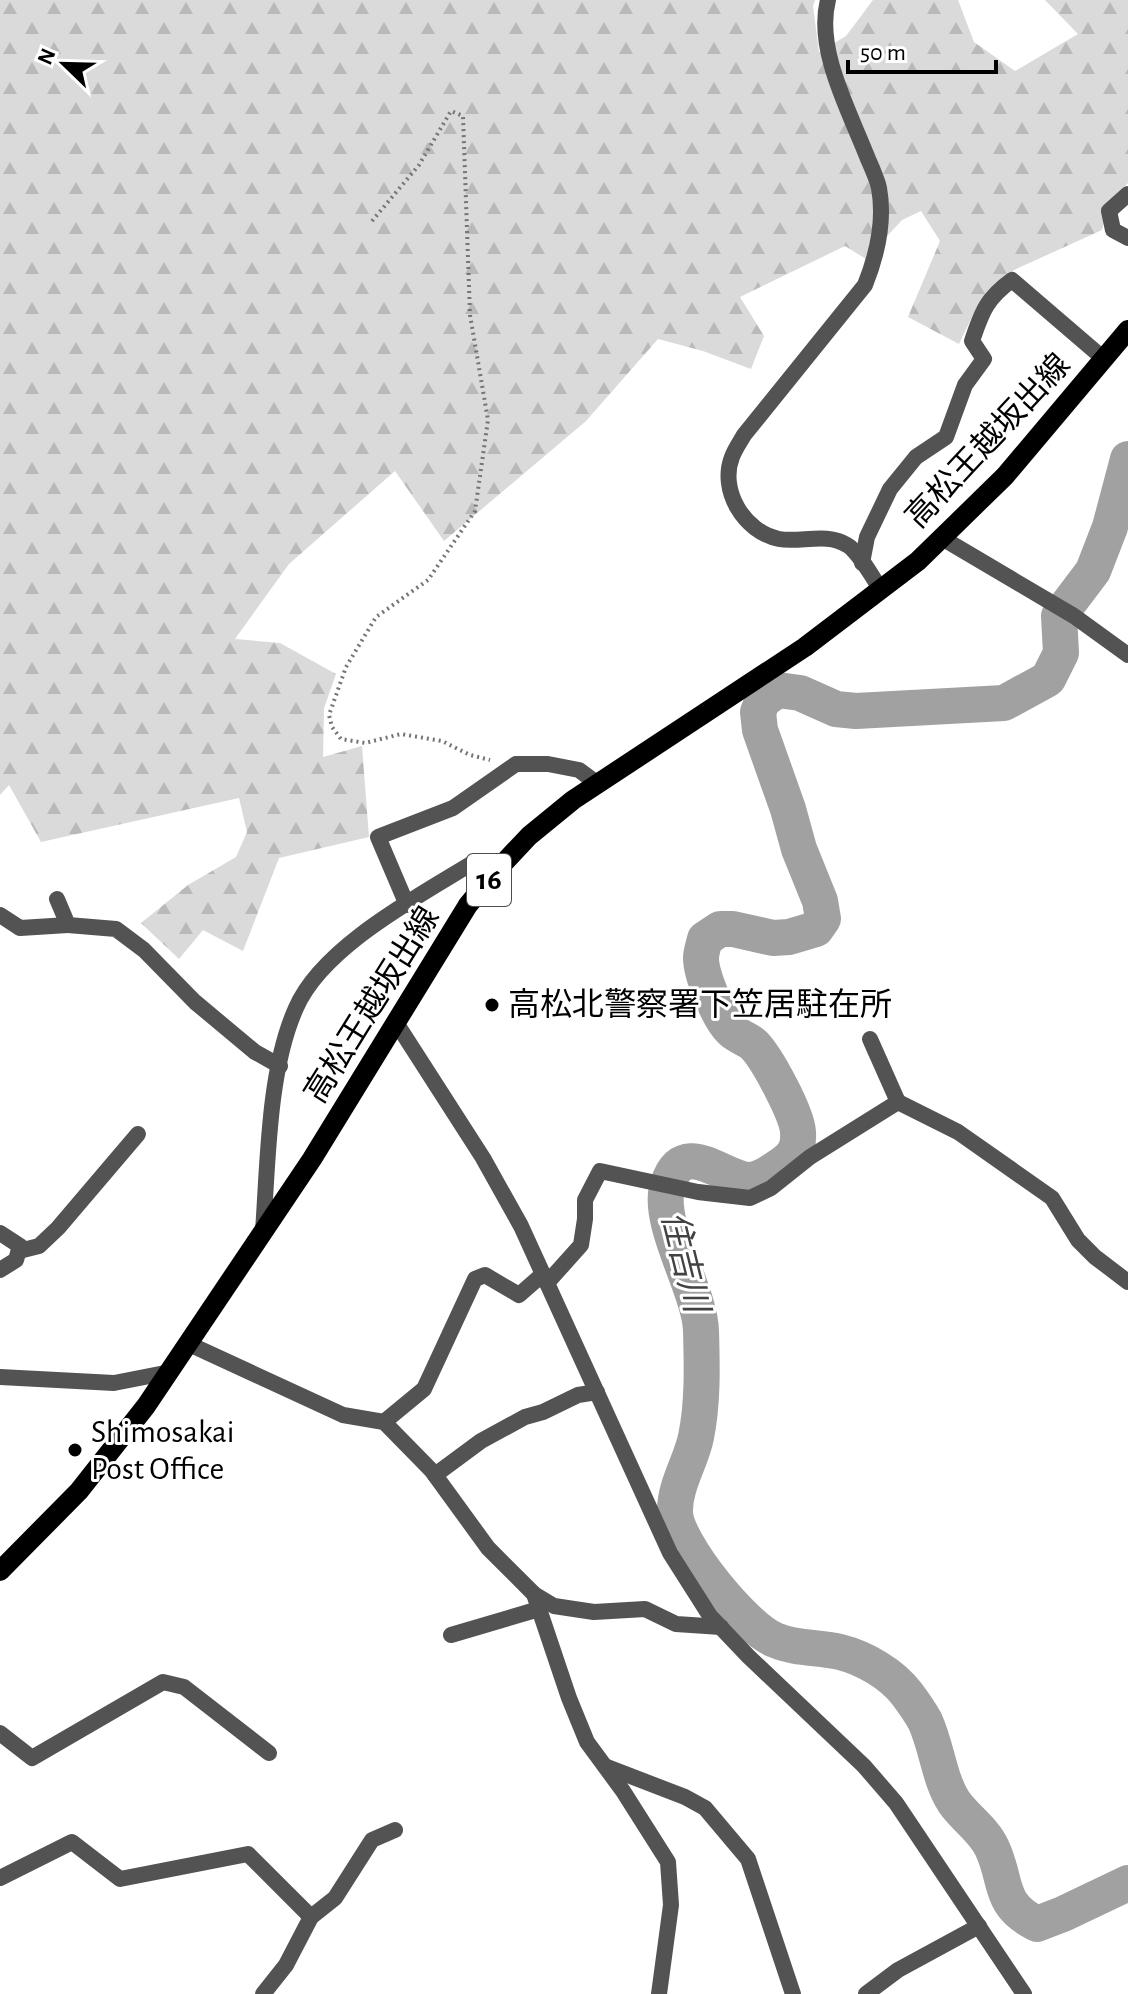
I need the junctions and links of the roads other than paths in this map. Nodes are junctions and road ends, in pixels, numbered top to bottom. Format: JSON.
{"nodes":[{"id":1,"x":828,"y":0,"type":"edge"},
{"id":2,"x":1128,"y":194,"type":"edge"},
{"id":3,"x":1128,"y":238,"type":"edge"},
{"id":4,"x":1128,"y":330,"type":"edge"},
{"id":5,"x":1104,"y":359,"type":"junction"},
{"id":6,"x":942,"y":538,"type":"junction"},
{"id":7,"x":862,"y":563,"type":"junction"},
{"id":8,"x":881,"y":590,"type":"junction"},
{"id":9,"x":1128,"y":655,"type":"edge"},
{"id":10,"x":598,"y":784,"type":"junction"},
{"id":11,"x":500,"y":866,"type":"junction"},
{"id":12,"x":57,"y":899,"type":"dead end"},
{"id":13,"x":407,"y":905,"type":"junction"},
{"id":14,"x":0,"y":915,"type":"edge"},
{"id":15,"x":68,"y":925,"type":"junction"},
{"id":16,"x":395,"y":1021,"type":"junction"},
{"id":17,"x":870,"y":1039,"type":"dead end"},
{"id":18,"x":280,"y":1066,"type":"junction"},
{"id":19,"x":898,"y":1102,"type":"junction"},
{"id":20,"x":138,"y":1134,"type":"dead end"},
{"id":21,"x":0,"y":1233,"type":"edge"},
{"id":22,"x":263,"y":1233,"type":"junction"},
{"id":23,"x":19,"y":1251,"type":"junction"},
{"id":24,"x":0,"y":1270,"type":"edge"},
{"id":25,"x":545,"y":1278,"type":"junction"},
{"id":26,"x":1128,"y":1282,"type":"edge"},
{"id":27,"x":189,"y":1344,"type":"junction"},
{"id":28,"x":170,"y":1372,"type":"junction"},
{"id":29,"x":0,"y":1377,"type":"edge"},
{"id":30,"x":597,"y":1392,"type":"junction"},
{"id":31,"x":384,"y":1422,"type":"junction"},
{"id":32,"x":435,"y":1475,"type":"junction"},
{"id":33,"x":0,"y":1571,"type":"edge"},
{"id":34,"x":537,"y":1602,"type":"junction"},
{"id":35,"x":721,"y":1627,"type":"junction"},
{"id":36,"x":451,"y":1635,"type":"dead end"},
{"id":37,"x":0,"y":1733,"type":"edge"},
{"id":38,"x":269,"y":1753,"type":"dead end"},
{"id":39,"x":606,"y":1767,"type":"junction"},
{"id":40,"x":395,"y":1830,"type":"dead end"},
{"id":41,"x":0,"y":1878,"type":"edge"},
{"id":42,"x":311,"y":1917,"type":"junction"},
{"id":43,"x":979,"y":1926,"type":"junction"},
{"id":44,"x":263,"y":1994,"type":"edge"},
{"id":45,"x":659,"y":1994,"type":"edge"},
{"id":46,"x":793,"y":1994,"type":"edge"},
{"id":47,"x":866,"y":1994,"type":"edge"},
{"id":48,"x":1024,"y":1994,"type":"edge"}],
"edges":[{"from":1,"to":7,"type":"street"},
{"from":2,"to":3,"type":"street"},
{"from":4,"to":5,"type":"main road","name":"高松王越坂出線","number":"16"},
{"from":5,"to":6,"type":"main road","name":"高松王越坂出線","number":"16"},
{"from":5,"to":7,"type":"street"},
{"from":6,"to":8,"type":"main road","name":"高松王越坂出線","number":"16"},
{"from":6,"to":9,"type":"street"},
{"from":7,"to":8,"type":"street"},
{"from":8,"to":10,"type":"main road","name":"高松王越坂出線","number":"16"},
{"from":10,"to":11,"type":"main road","name":"高松王越坂出線","number":"16"},
{"from":10,"to":13,"type":"street"},
{"from":11,"to":13,"type":"street"},
{"from":11,"to":16,"type":"main road","name":"高松王越坂出線","number":"16"},
{"from":12,"to":15,"type":"street"},
{"from":13,"to":18,"type":"street"},
{"from":14,"to":15,"type":"street"},
{"from":15,"to":18,"type":"street"},
{"from":16,"to":22,"type":"main road","name":"高松王越坂出線","number":"16"},
{"from":16,"to":25,"type":"street"},
{"from":17,"to":19,"type":"street"},
{"from":18,"to":22,"type":"street"},
{"from":19,"to":25,"type":"street"},
{"from":19,"to":26,"type":"street"},
{"from":20,"to":23,"type":"street"},
{"from":21,"to":23,"type":"street"},
{"from":22,"to":27,"type":"main road","name":"高松王越坂出線","number":"16"},
{"from":23,"to":24,"type":"street"},
{"from":25,"to":30,"type":"street"},
{"from":25,"to":31,"type":"street"},
{"from":27,"to":28,"type":"main road","name":"高松王越坂出線","number":"16"},
{"from":27,"to":31,"type":"street"},
{"from":28,"to":29,"type":"street"},
{"from":28,"to":33,"type":"main road","name":"高松王越坂出線","number":"16"},
{"from":30,"to":32,"type":"street"},
{"from":30,"to":35,"type":"street"},
{"from":31,"to":32,"type":"street"},
{"from":32,"to":34,"type":"street"},
{"from":34,"to":35,"type":"street"},
{"from":34,"to":36,"type":"street"},
{"from":34,"to":39,"type":"street"},
{"from":35,"to":43,"type":"street"},
{"from":37,"to":38,"type":"street"},
{"from":39,"to":45,"type":"street"},
{"from":39,"to":46,"type":"street"},
{"from":40,"to":42,"type":"street"},
{"from":41,"to":42,"type":"street"},
{"from":42,"to":44,"type":"street"},
{"from":43,"to":47,"type":"street"},
{"from":43,"to":48,"type":"street"}]}
